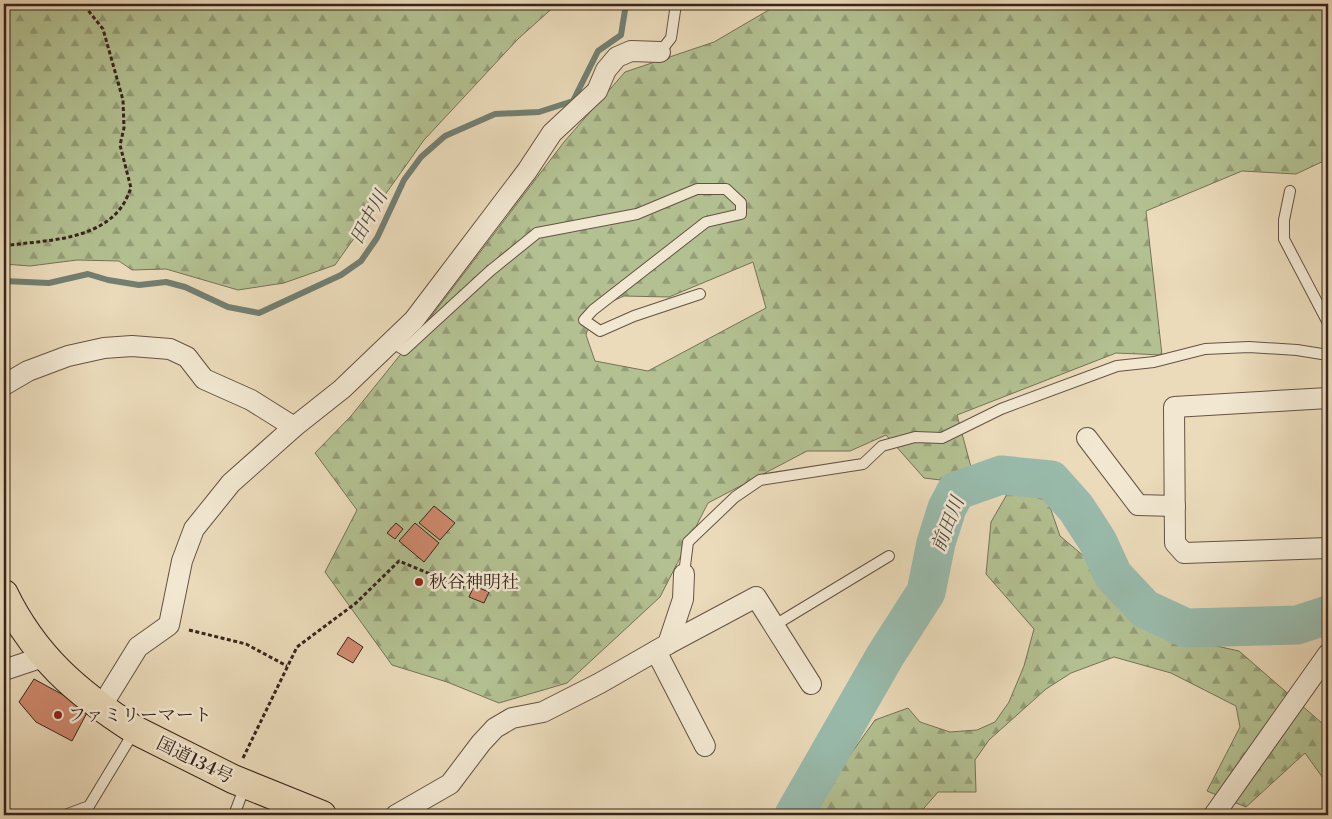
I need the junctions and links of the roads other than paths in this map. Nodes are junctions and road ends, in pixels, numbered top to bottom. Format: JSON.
{"nodes":[{"id":1,"x":676,"y":4,"type":"edge"},
{"id":2,"x":660,"y":52,"type":"joint"},
{"id":3,"x":1290,"y":191,"type":"dead end"},
{"id":4,"x":700,"y":294,"type":"dead end"},
{"id":5,"x":1328,"y":323,"type":"edge"},
{"id":6,"x":391,"y":342,"type":"junction"},
{"id":7,"x":1328,"y":355,"type":"edge"},
{"id":8,"x":4,"y":385,"type":"edge"},
{"id":9,"x":1328,"y":398,"type":"edge"},
{"id":10,"x":294,"y":427,"type":"junction"},
{"id":11,"x":1087,"y":438,"type":"dead end"},
{"id":12,"x":1175,"y":506,"type":"junction"},
{"id":13,"x":1328,"y":548,"type":"edge"},
{"id":14,"x":889,"y":556,"type":"dead end"},
{"id":15,"x":684,"y":574,"type":"joint"},
{"id":16,"x":4,"y":594,"type":"edge"},
{"id":17,"x":775,"y":625,"type":"junction"},
{"id":18,"x":662,"y":648,"type":"junction"},
{"id":19,"x":1328,"y":654,"type":"edge"},
{"id":20,"x":44,"y":657,"type":"junction"},
{"id":21,"x":4,"y":670,"type":"edge"},
{"id":22,"x":811,"y":684,"type":"dead end"},
{"id":23,"x":101,"y":708,"type":"junction"},
{"id":24,"x":135,"y":730,"type":"junction"},
{"id":25,"x":705,"y":746,"type":"dead end"},
{"id":26,"x":240,"y":781,"type":"junction"},
{"id":27,"x":65,"y":815,"type":"edge"},
{"id":28,"x":234,"y":815,"type":"edge"},
{"id":29,"x":322,"y":815,"type":"edge"},
{"id":30,"x":396,"y":815,"type":"edge"},
{"id":31,"x":1214,"y":815,"type":"edge"}],
"edges":[{"from":1,"to":2,"type":"lane"},
{"from":2,"to":6,"type":"street"},
{"from":3,"to":5,"type":"lane"},
{"from":4,"to":6,"type":"lane"},
{"from":6,"to":10,"type":"street"},
{"from":7,"to":15,"type":"lane"},
{"from":8,"to":10,"type":"street"},
{"from":9,"to":12,"type":"street"},
{"from":10,"to":23,"type":"street"},
{"from":11,"to":12,"type":"street"},
{"from":12,"to":13,"type":"street"},
{"from":14,"to":17,"type":"lane"},
{"from":15,"to":18,"type":"street"},
{"from":16,"to":20,"type":"highway","name":"国道134号"},
{"from":17,"to":18,"type":"street"},
{"from":17,"to":22,"type":"street"},
{"from":18,"to":25,"type":"street"},
{"from":18,"to":30,"type":"street"},
{"from":19,"to":31,"type":"street"},
{"from":20,"to":21,"type":"street"},
{"from":20,"to":23,"type":"highway","name":"国道134号"},
{"from":23,"to":24,"type":"highway","name":"国道134号"},
{"from":24,"to":26,"type":"highway","name":"国道134号"},
{"from":24,"to":27,"type":"lane"},
{"from":26,"to":28,"type":"lane"},
{"from":26,"to":29,"type":"highway","name":"国道134号"}]}
